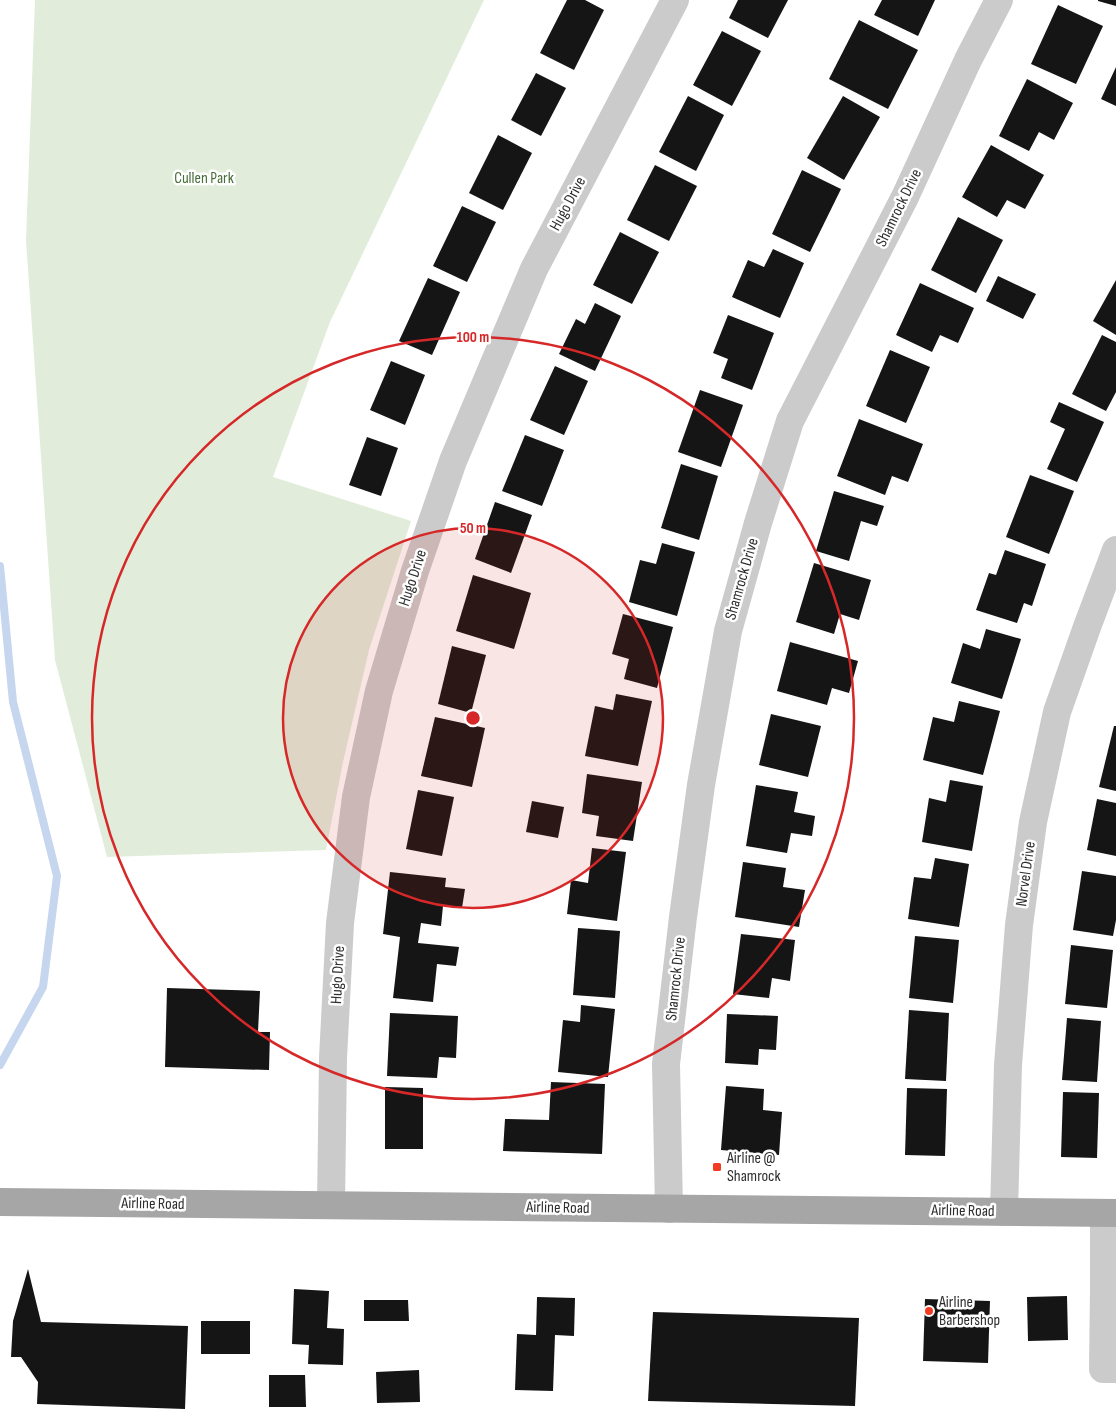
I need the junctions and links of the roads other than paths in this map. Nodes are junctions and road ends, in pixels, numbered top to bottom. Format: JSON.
{"nodes":[{"id":1,"x":675,"y":0,"type":"edge"},
{"id":2,"x":999,"y":0,"type":"edge"},
{"id":3,"x":1116,"y":550,"type":"edge"},
{"id":4,"x":0,"y":1202,"type":"edge"},
{"id":5,"x":331,"y":1205,"type":"junction"},
{"id":6,"x":669,"y":1209,"type":"junction"},
{"id":7,"x":1004,"y":1212,"type":"junction"},
{"id":8,"x":1110,"y":1213,"type":"edge"},
{"id":9,"x":1110,"y":1290,"type":"edge"},
{"id":10,"x":1116,"y":1369,"type":"edge"}],
"edges":[{"from":1,"to":5,"type":"street","name":"Hugo Drive"},
{"from":2,"to":6,"type":"street","name":"Shamrock Drive"},
{"from":3,"to":7,"type":"street","name":"Norvel Drive"},
{"from":4,"to":5,"type":"main road","name":"Airline Road"},
{"from":5,"to":6,"type":"main road","name":"Airline Road"},
{"from":6,"to":7,"type":"main road","name":"Airline Road"},
{"from":7,"to":8,"type":"main road","name":"Airline Road"},
{"from":8,"to":9,"type":"street"},
{"from":9,"to":10,"type":"street"}]}
